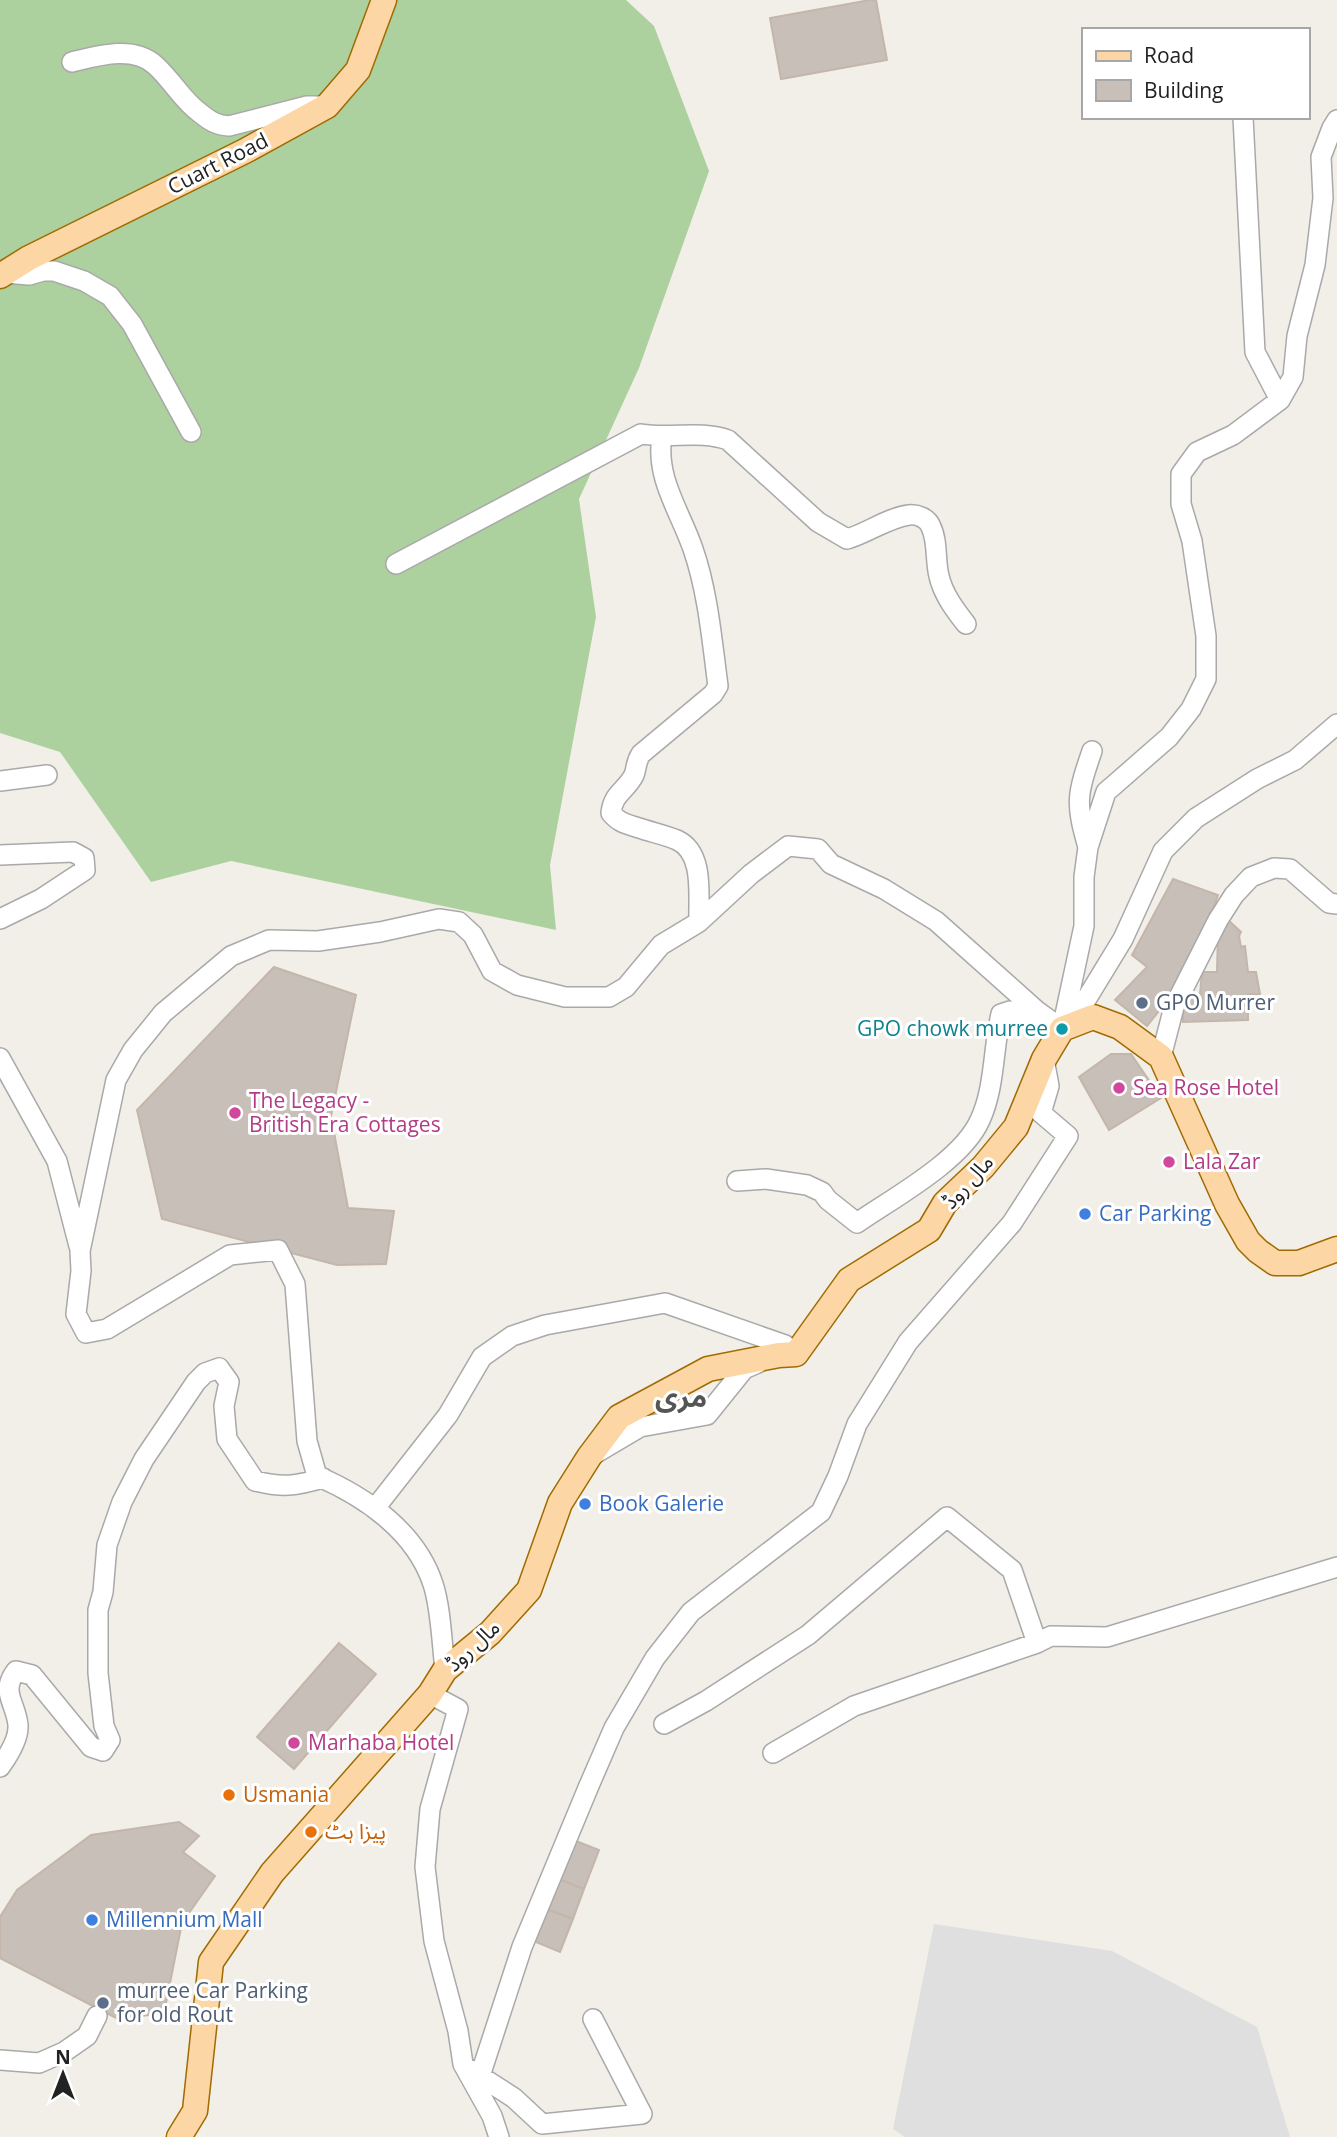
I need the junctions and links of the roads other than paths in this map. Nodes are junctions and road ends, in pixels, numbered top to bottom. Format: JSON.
{"nodes":[{"id":1,"x":384,"y":0,"type":"edge"},
{"id":2,"x":72,"y":62,"type":"dead end"},
{"id":3,"x":327,"y":106,"type":"junction"},
{"id":4,"x":1243,"y":119,"type":"edge"},
{"id":5,"x":1337,"y":120,"type":"edge"},
{"id":6,"x":2,"y":274,"type":"edge"},
{"id":7,"x":1280,"y":400,"type":"junction"},
{"id":8,"x":191,"y":432,"type":"dead end"},
{"id":9,"x":662,"y":436,"type":"junction"},
{"id":10,"x":396,"y":564,"type":"dead end"},
{"id":11,"x":966,"y":624,"type":"dead end"},
{"id":12,"x":1337,"y":723,"type":"edge"},
{"id":13,"x":1091,"y":751,"type":"dead end"},
{"id":14,"x":47,"y":775,"type":"dead end"},
{"id":15,"x":0,"y":781,"type":"edge"},
{"id":16,"x":1088,"y":847,"type":"junction"},
{"id":17,"x":0,"y":855,"type":"edge"},
{"id":18,"x":1337,"y":904,"type":"edge"},
{"id":19,"x":0,"y":919,"type":"edge"},
{"id":20,"x":699,"y":922,"type":"junction"},
{"id":21,"x":1062,"y":1029,"type":"junction"},
{"id":22,"x":1161,"y":1057,"type":"junction"},
{"id":23,"x":0,"y":1058,"type":"edge"},
{"id":24,"x":1044,"y":1059,"type":"junction"},
{"id":25,"x":737,"y":1181,"type":"dead end"},
{"id":26,"x":1337,"y":1249,"type":"edge"},
{"id":27,"x":80,"y":1251,"type":"junction"},
{"id":28,"x":788,"y":1354,"type":"junction"},
{"id":29,"x":589,"y":1457,"type":"junction"},
{"id":30,"x":323,"y":1478,"type":"junction"},
{"id":31,"x":376,"y":1507,"type":"junction"},
{"id":32,"x":1337,"y":1567,"type":"edge"},
{"id":33,"x":1037,"y":1643,"type":"junction"},
{"id":34,"x":445,"y":1670,"type":"junction"},
{"id":35,"x":430,"y":1694,"type":"junction"},
{"id":36,"x":664,"y":1724,"type":"dead end"},
{"id":37,"x":773,"y":1753,"type":"dead end"},
{"id":38,"x":0,"y":1767,"type":"edge"},
{"id":39,"x":97,"y":2016,"type":"dead end"},
{"id":40,"x":593,"y":2019,"type":"dead end"},
{"id":41,"x":0,"y":2060,"type":"edge"},
{"id":42,"x":463,"y":2064,"type":"junction"},
{"id":43,"x":480,"y":2076,"type":"junction"},
{"id":44,"x":179,"y":2137,"type":"edge"},
{"id":45,"x":499,"y":2137,"type":"edge"}],
"edges":[{"from":1,"to":3,"type":"main road","name":"Cuart Road"},
{"from":2,"to":3,"type":"street"},
{"from":3,"to":6,"type":"main road","name":"Cuart Road"},
{"from":4,"to":7,"type":"street"},
{"from":5,"to":7,"type":"street"},
{"from":6,"to":8,"type":"street"},
{"from":7,"to":16,"type":"street"},
{"from":9,"to":10,"type":"street"},
{"from":9,"to":11,"type":"street"},
{"from":9,"to":20,"type":"street"},
{"from":12,"to":21,"type":"street"},
{"from":13,"to":16,"type":"street"},
{"from":14,"to":15,"type":"street"},
{"from":16,"to":21,"type":"street"},
{"from":17,"to":19,"type":"street"},
{"from":18,"to":22,"type":"street"},
{"from":20,"to":21,"type":"street"},
{"from":20,"to":27,"type":"street"},
{"from":21,"to":22,"type":"main road"},
{"from":21,"to":24,"type":"main road","name":"مال روڈ"},
{"from":21,"to":25,"type":"street"},
{"from":22,"to":26,"type":"main road"},
{"from":23,"to":27,"type":"street"},
{"from":24,"to":28,"type":"main road","name":"مال روڈ"},
{"from":24,"to":43,"type":"street"},
{"from":27,"to":30,"type":"street"},
{"from":28,"to":29,"type":"main road","name":"مال روڈ"},
{"from":28,"to":29,"type":"street","name":"مال روڈ"},
{"from":28,"to":31,"type":"street"},
{"from":29,"to":34,"type":"main road","name":"مال روڈ"},
{"from":30,"to":31,"type":"street"},
{"from":30,"to":38,"type":"street"},
{"from":31,"to":34,"type":"street"},
{"from":32,"to":33,"type":"street"},
{"from":33,"to":36,"type":"street"},
{"from":33,"to":37,"type":"street"},
{"from":34,"to":35,"type":"main road","name":"مال روڈ"},
{"from":35,"to":42,"type":"street"},
{"from":35,"to":44,"type":"main road","name":"مال روڈ"},
{"from":39,"to":41,"type":"street"},
{"from":40,"to":43,"type":"street"},
{"from":42,"to":43,"type":"street"},
{"from":42,"to":45,"type":"street"}]}
